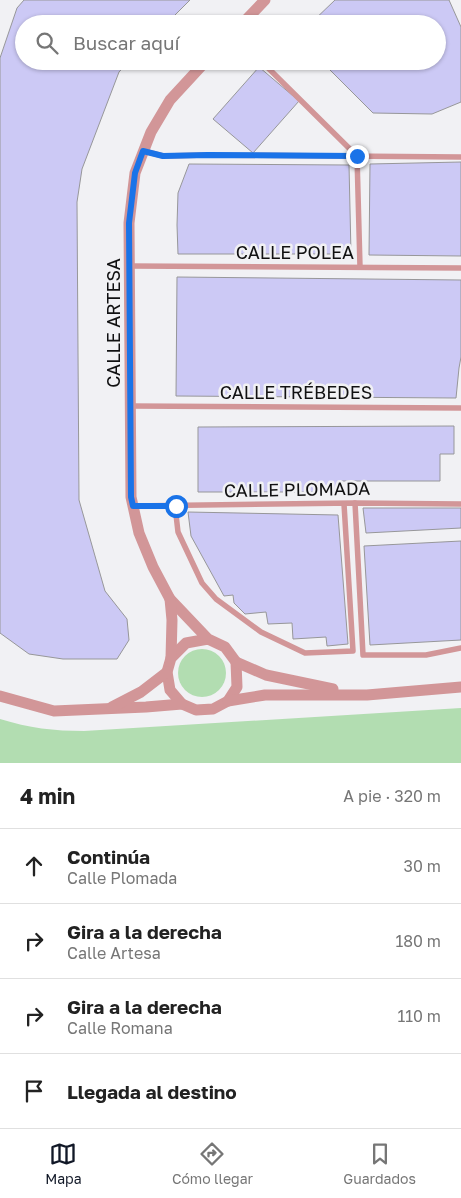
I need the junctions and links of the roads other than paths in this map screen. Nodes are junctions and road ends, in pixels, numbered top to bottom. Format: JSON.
{"nodes":[{"id":1,"x":265,"y":0,"type":"edge"},
{"id":2,"x":251,"y":15,"type":"edge"},
{"id":3,"x":198,"y":70,"type":"edge"},
{"id":4,"x":270,"y":70,"type":"edge"},
{"id":5,"x":143,"y":151,"type":"junction"},
{"id":6,"x":357,"y":156,"type":"junction"},
{"id":7,"x":461,"y":157,"type":"edge"},
{"id":8,"x":130,"y":266,"type":"junction"},
{"id":9,"x":360,"y":267,"type":"junction"},
{"id":10,"x":461,"y":268,"type":"edge"},
{"id":11,"x":131,"y":406,"type":"junction"},
{"id":12,"x":461,"y":408,"type":"edge"},
{"id":13,"x":354,"y":503,"type":"junction"},
{"id":14,"x":344,"y":504,"type":"junction"},
{"id":15,"x":461,"y":504,"type":"edge"},
{"id":16,"x":133,"y":506,"type":"junction"},
{"id":17,"x":176,"y":506,"type":"junction"},
{"id":18,"x":170,"y":598,"type":"junction"},
{"id":19,"x":208,"y":639,"type":"junction"},
{"id":20,"x":461,"y":648,"type":"edge"},
{"id":21,"x":171,"y":658,"type":"junction"},
{"id":22,"x":236,"y":662,"type":"junction"},
{"id":23,"x":167,"y":672,"type":"junction"},
{"id":24,"x":461,"y":681,"type":"edge"},
{"id":25,"x":461,"y":687,"type":"edge"},
{"id":26,"x":444,"y":689,"type":"junction"},
{"id":27,"x":367,"y":695,"type":"junction"},
{"id":28,"x":0,"y":696,"type":"edge"},
{"id":29,"x":228,"y":701,"type":"junction"},
{"id":30,"x":182,"y":704,"type":"junction"},
{"id":31,"x":108,"y":709,"type":"junction"}],
"edges":[{"from":1,"to":2,"type":"street"},
{"from":3,"to":5,"type":"street","name":"CALLE ARTESA"},
{"from":4,"to":6,"type":"lane"},
{"from":5,"to":6,"type":"lane"},
{"from":5,"to":8,"type":"street","name":"CALLE ARTESA"},
{"from":6,"to":7,"type":"lane"},
{"from":6,"to":9,"type":"lane"},
{"from":8,"to":9,"type":"lane","name":"CALLE POLEA"},
{"from":8,"to":11,"type":"street","name":"CALLE ARTESA"},
{"from":9,"to":10,"type":"lane","name":"CALLE POLEA"},
{"from":11,"to":12,"type":"lane","name":"CALLE TRÉBEDES"},
{"from":11,"to":16,"type":"street","name":"CALLE ARTESA"},
{"from":13,"to":14,"type":"lane","name":"CALLE PLOMADA"},
{"from":13,"to":15,"type":"lane","name":"CALLE PLOMADA"},
{"from":13,"to":20,"type":"lane"},
{"from":14,"to":17,"type":"lane","name":"CALLE PLOMADA"},
{"from":14,"to":17,"type":"lane"},
{"from":16,"to":17,"type":"lane","name":"CALLE PLOMADA"},
{"from":16,"to":18,"type":"street","name":"CALLE ARTESA"},
{"from":18,"to":19,"type":"street","name":"CALLE ARTESA"},
{"from":18,"to":21,"type":"street","name":"CALLE ARTESA"},
{"from":19,"to":21,"type":"street"},
{"from":19,"to":22,"type":"street"},
{"from":21,"to":23,"type":"street"},
{"from":22,"to":27,"type":"street"},
{"from":22,"to":29,"type":"street"},
{"from":23,"to":30,"type":"street"},
{"from":23,"to":31,"type":"street"},
{"from":24,"to":26,"type":"street"},
{"from":25,"to":26,"type":"street"},
{"from":26,"to":27,"type":"street"},
{"from":27,"to":29,"type":"street"},
{"from":28,"to":31,"type":"street"},
{"from":29,"to":30,"type":"street"},
{"from":30,"to":31,"type":"street"}]}
